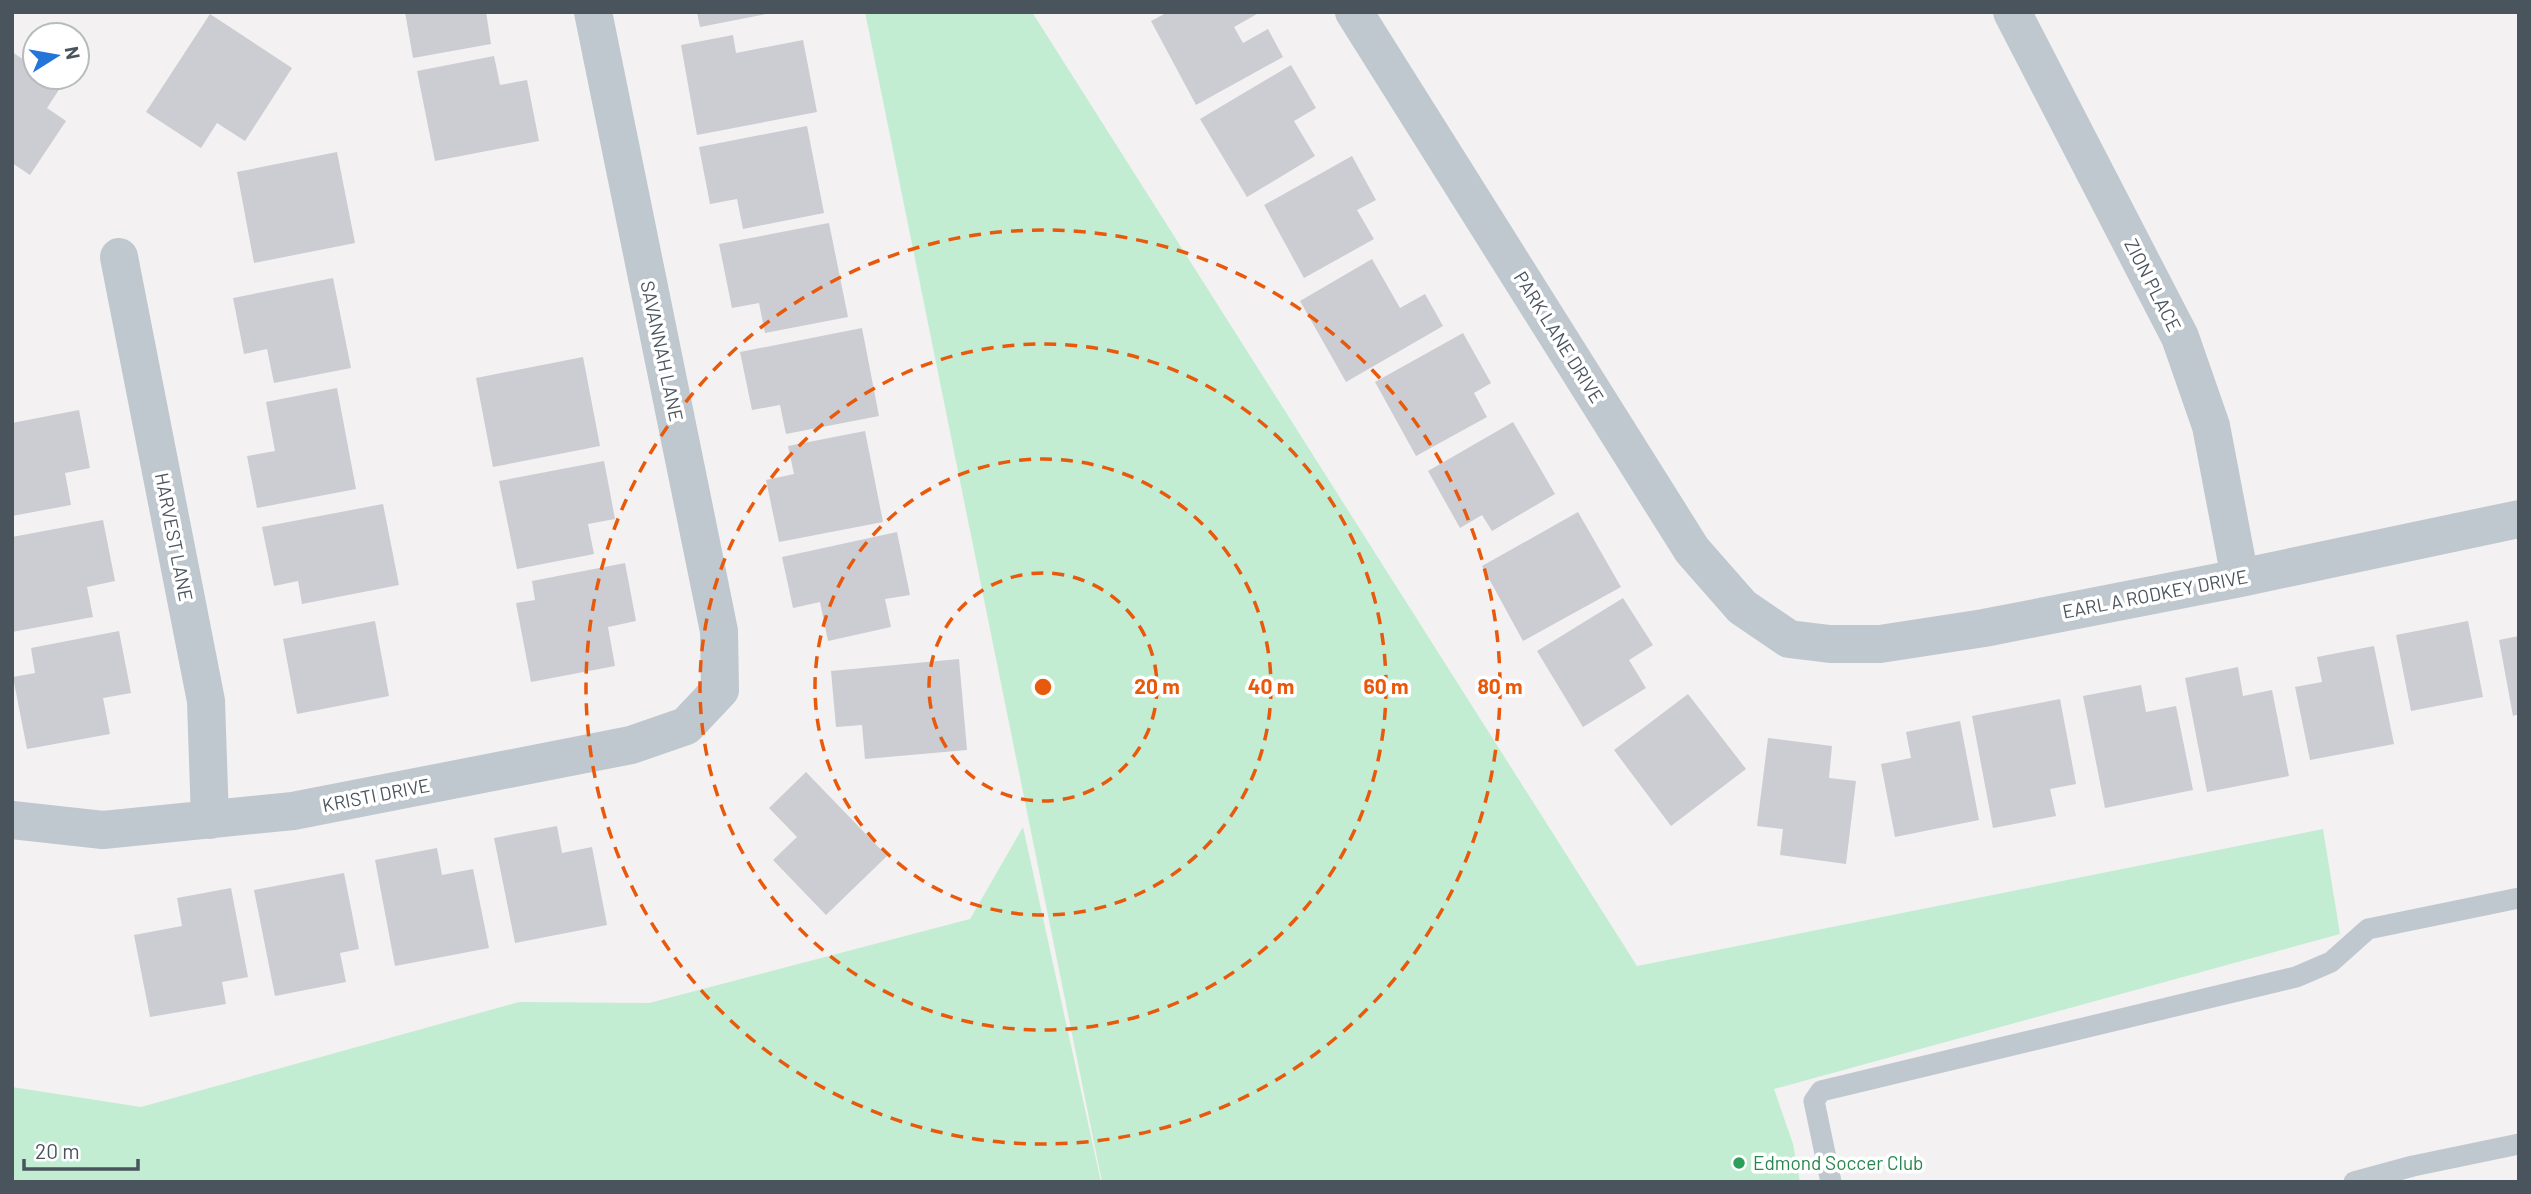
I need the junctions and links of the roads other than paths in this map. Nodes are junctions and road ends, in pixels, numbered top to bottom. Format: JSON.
{"nodes":[{"id":1,"x":593,"y":12,"type":"edge"},
{"id":2,"x":1354,"y":12,"type":"edge"},
{"id":3,"x":2012,"y":12,"type":"edge"},
{"id":4,"x":120,"y":257,"type":"dead end"},
{"id":5,"x":2519,"y":519,"type":"edge"},
{"id":6,"x":2241,"y":578,"type":"junction"},
{"id":7,"x":1789,"y":639,"type":"joint"},
{"id":8,"x":720,"y":690,"type":"joint"},
{"id":9,"x":12,"y":820,"type":"edge"},
{"id":10,"x":209,"y":820,"type":"junction"},
{"id":11,"x":2519,"y":898,"type":"edge"},
{"id":12,"x":2519,"y":1144,"type":"edge"},
{"id":13,"x":1831,"y":1182,"type":"edge"},
{"id":14,"x":2354,"y":1182,"type":"edge"}],
"edges":[{"from":1,"to":8,"type":"street","name":"SAVANNAH LANE"},
{"from":2,"to":7,"type":"street","name":"PARK LANE DRIVE"},
{"from":3,"to":6,"type":"street","name":"ZION PLACE"},
{"from":4,"to":10,"type":"street","name":"HARVEST LANE"},
{"from":5,"to":6,"type":"street","name":"EARL A RODKEY DRIVE"},
{"from":6,"to":7,"type":"street","name":"EARL A RODKEY DRIVE"},
{"from":8,"to":10,"type":"street","name":"KRISTI DRIVE"},
{"from":9,"to":10,"type":"street","name":"KRISTI DRIVE"},
{"from":11,"to":13,"type":"lane"},
{"from":12,"to":14,"type":"lane"}]}
